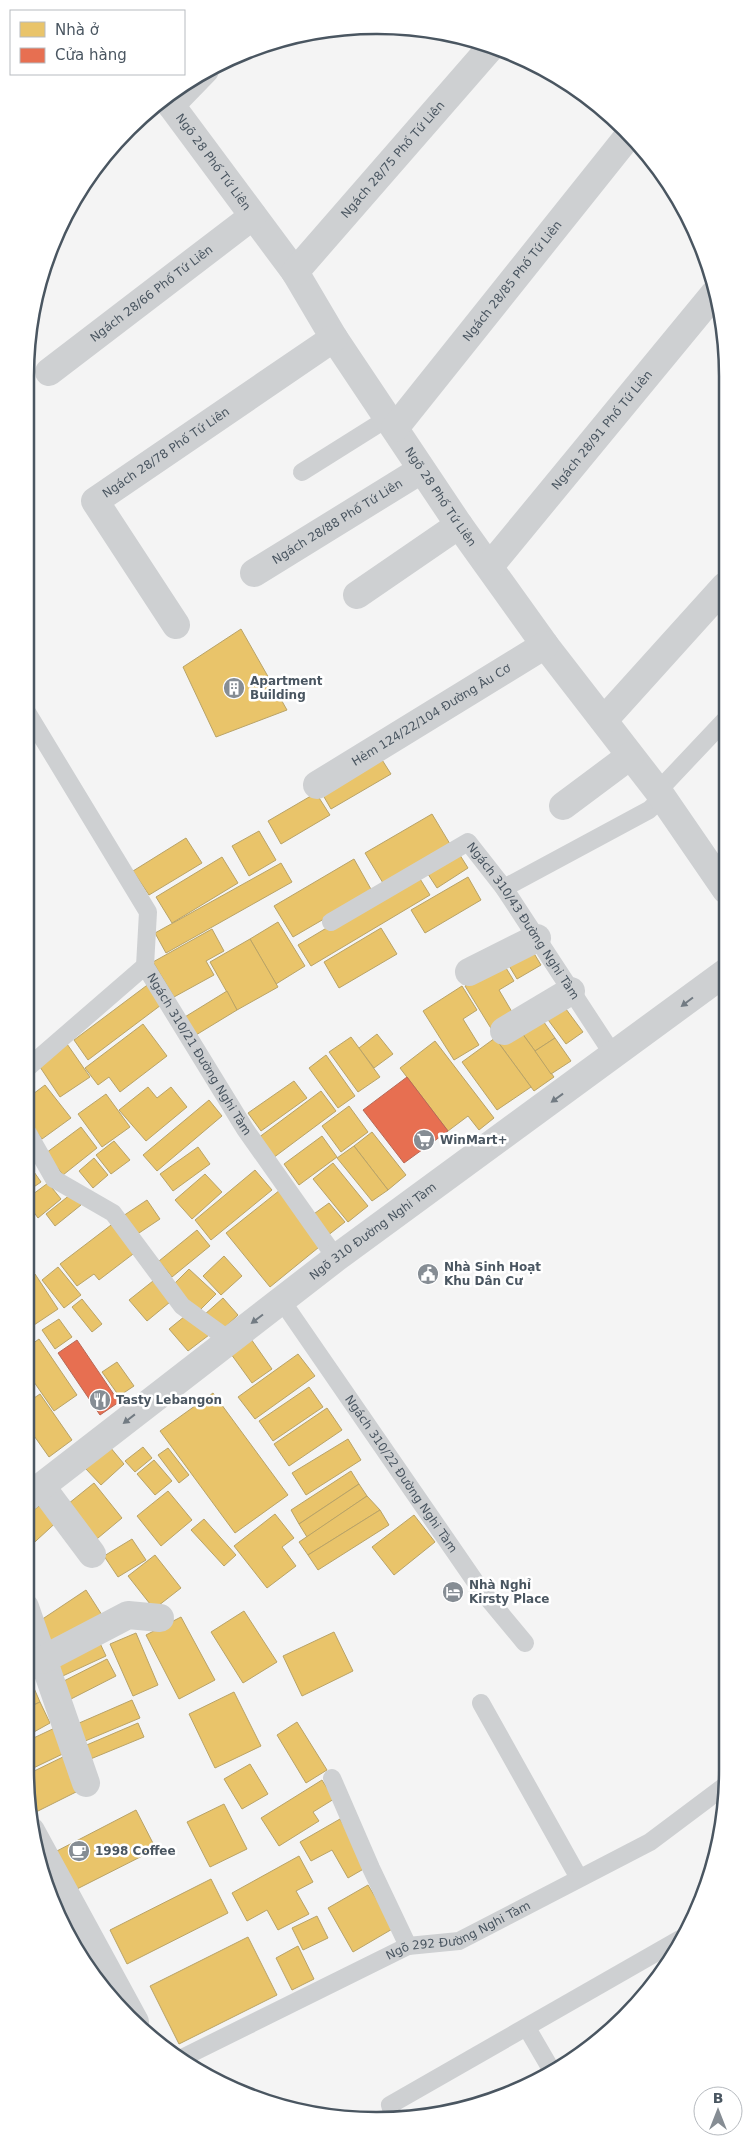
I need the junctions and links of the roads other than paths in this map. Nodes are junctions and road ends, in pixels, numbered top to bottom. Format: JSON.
{"nodes":[{"id":1,"x":487,"y":52,"type":"edge"},
{"id":2,"x":170,"y":104,"type":"edge"},
{"id":3,"x":625,"y":140,"type":"edge"},
{"id":4,"x":253,"y":216,"type":"junction"},
{"id":5,"x":295,"y":272,"type":"junction"},
{"id":6,"x":710,"y":298,"type":"edge"},
{"id":7,"x":334,"y":338,"type":"junction"},
{"id":8,"x":49,"y":372,"type":"dead end"},
{"id":9,"x":391,"y":423,"type":"junction"},
{"id":10,"x":421,"y":470,"type":"junction"},
{"id":11,"x":302,"y":472,"type":"dead end"},
{"id":12,"x":459,"y":525,"type":"junction"},
{"id":13,"x":490,"y":566,"type":"junction"},
{"id":14,"x":254,"y":573,"type":"dead end"},
{"id":15,"x":719,"y":594,"type":"edge"},
{"id":16,"x":357,"y":595,"type":"dead end"},
{"id":17,"x":176,"y":625,"type":"dead end"},
{"id":18,"x":545,"y":645,"type":"junction"},
{"id":19,"x":604,"y":720,"type":"junction"},
{"id":20,"x":34,"y":724,"type":"edge"},
{"id":21,"x":719,"y":727,"type":"edge"},
{"id":22,"x":630,"y":756,"type":"junction"},
{"id":23,"x":317,"y":785,"type":"dead end"},
{"id":24,"x":660,"y":794,"type":"junction"},
{"id":25,"x":563,"y":806,"type":"dead end"},
{"id":26,"x":719,"y":880,"type":"edge"},
{"id":27,"x":504,"y":888,"type":"junction"},
{"id":28,"x":331,"y":922,"type":"dead end"},
{"id":29,"x":537,"y":938,"type":"junction"},
{"id":30,"x":145,"y":966,"type":"junction"},
{"id":31,"x":469,"y":972,"type":"dead end"},
{"id":32,"x":719,"y":977,"type":"edge"},
{"id":33,"x":571,"y":991,"type":"junction"},
{"id":34,"x":504,"y":1031,"type":"dead end"},
{"id":35,"x":614,"y":1056,"type":"junction"},
{"id":36,"x":34,"y":1062,"type":"edge"},
{"id":37,"x":34,"y":1144,"type":"edge"},
{"id":38,"x":336,"y":1258,"type":"junction"},
{"id":39,"x":282,"y":1301,"type":"junction"},
{"id":40,"x":229,"y":1340,"type":"junction"},
{"id":41,"x":34,"y":1492,"type":"edge"},
{"id":42,"x":34,"y":1494,"type":"edge"},
{"id":43,"x":92,"y":1554,"type":"dead end"},
{"id":44,"x":160,"y":1618,"type":"dead end"},
{"id":45,"x":34,"y":1631,"type":"edge"},
{"id":46,"x":525,"y":1643,"type":"dead end"},
{"id":47,"x":42,"y":1660,"type":"junction"},
{"id":48,"x":481,"y":1703,"type":"dead end"},
{"id":49,"x":332,"y":1778,"type":"dead end"},
{"id":50,"x":86,"y":1782,"type":"dead end"},
{"id":51,"x":719,"y":1790,"type":"edge"},
{"id":52,"x":45,"y":1856,"type":"edge"},
{"id":53,"x":579,"y":1878,"type":"junction"},
{"id":54,"x":408,"y":1946,"type":"junction"},
{"id":55,"x":670,"y":1946,"type":"edge"},
{"id":56,"x":120,"y":1996,"type":"edge"},
{"id":57,"x":527,"y":2028,"type":"junction"},
{"id":58,"x":188,"y":2055,"type":"edge"},
{"id":59,"x":549,"y":2065,"type":"edge"},
{"id":60,"x":392,"y":2112,"type":"edge"}],
"edges":[{"from":1,"to":5,"type":"street","name":"Ngách 28/75 Phố Tứ Liên"},
{"from":2,"to":4,"type":"street","name":"Ngõ 28 Phố Tứ Liên"},
{"from":3,"to":9,"type":"street","name":"Ngách 28/85 Phố Tứ Liên"},
{"from":4,"to":5,"type":"street","name":"Ngõ 28 Phố Tứ Liên"},
{"from":4,"to":8,"type":"street","name":"Ngách 28/66 Phố Tứ Liên"},
{"from":5,"to":7,"type":"street","name":"Ngõ 28 Phố Tứ Liên"},
{"from":6,"to":13,"type":"street","name":"Ngách 28/91 Phố Tứ Liên"},
{"from":7,"to":9,"type":"street","name":"Ngõ 28 Phố Tứ Liên"},
{"from":7,"to":17,"type":"street","name":"Ngách 28/78 Phố Tứ Liên"},
{"from":9,"to":10,"type":"street","name":"Ngõ 28 Phố Tứ Liên"},
{"from":9,"to":11,"type":"lane"},
{"from":10,"to":12,"type":"street","name":"Ngõ 28 Phố Tứ Liên"},
{"from":10,"to":14,"type":"street","name":"Ngách 28/88 Phố Tứ Liên"},
{"from":12,"to":13,"type":"street","name":"Ngõ 28 Phố Tứ Liên"},
{"from":12,"to":16,"type":"street"},
{"from":13,"to":18,"type":"street","name":"Ngõ 28 Phố Tứ Liên"},
{"from":15,"to":19,"type":"street"},
{"from":18,"to":19,"type":"street","name":"Ngõ 28 Phố Tứ Liên"},
{"from":18,"to":23,"type":"street","name":"Hẻm 124/22/104 Đường Âu Cơ"},
{"from":19,"to":22,"type":"street","name":"Ngõ 28 Phố Tứ Liên"},
{"from":20,"to":30,"type":"lane","name":"Ngách 310/21 Đường Nghi Tàm"},
{"from":21,"to":24,"type":"lane"},
{"from":22,"to":24,"type":"street","name":"Ngõ 28 Phố Tứ Liên"},
{"from":22,"to":25,"type":"street"},
{"from":24,"to":26,"type":"street","name":"Ngõ 28 Phố Tứ Liên"},
{"from":24,"to":27,"type":"lane"},
{"from":27,"to":28,"type":"lane","name":"Ngách 310/43 Đường Nghi Tàm"},
{"from":27,"to":29,"type":"lane","name":"Ngách 310/43 Đường Nghi Tàm"},
{"from":29,"to":31,"type":"street"},
{"from":29,"to":33,"type":"lane","name":"Ngách 310/43 Đường Nghi Tàm"},
{"from":30,"to":36,"type":"lane"},
{"from":30,"to":38,"type":"lane","name":"Ngách 310/21 Đường Nghi Tàm"},
{"from":32,"to":35,"type":"street","name":"Ngõ 310 Đường Nghi Tàm","one_way":true},
{"from":33,"to":34,"type":"street"},
{"from":33,"to":35,"type":"lane","name":"Ngách 310/43 Đường Nghi Tàm"},
{"from":35,"to":38,"type":"street","name":"Ngõ 310 Đường Nghi Tàm","one_way":true},
{"from":37,"to":40,"type":"lane"},
{"from":38,"to":39,"type":"street","name":"Ngõ 310 Đường Nghi Tàm"},
{"from":39,"to":40,"type":"street","name":"Ngõ 310 Đường Nghi Tàm","one_way":true},
{"from":39,"to":46,"type":"lane","name":"Ngách 310/22 Đường Nghi Tàm"},
{"from":40,"to":41,"type":"street","name":"Ngõ 310 Đường Nghi Tàm","one_way":true},
{"from":42,"to":43,"type":"street"},
{"from":44,"to":47,"type":"street"},
{"from":45,"to":47,"type":"street"},
{"from":47,"to":50,"type":"street"},
{"from":48,"to":53,"type":"lane"},
{"from":49,"to":54,"type":"lane"},
{"from":51,"to":53,"type":"lane","name":"Ngõ 292 Đường Nghi Tàm"},
{"from":52,"to":56,"type":"street"},
{"from":53,"to":54,"type":"lane","name":"Ngõ 292 Đường Nghi Tàm"},
{"from":54,"to":58,"type":"lane","name":"Ngõ 292 Đường Nghi Tàm"},
{"from":55,"to":57,"type":"lane"},
{"from":57,"to":59,"type":"lane"},
{"from":57,"to":60,"type":"lane"}]}
